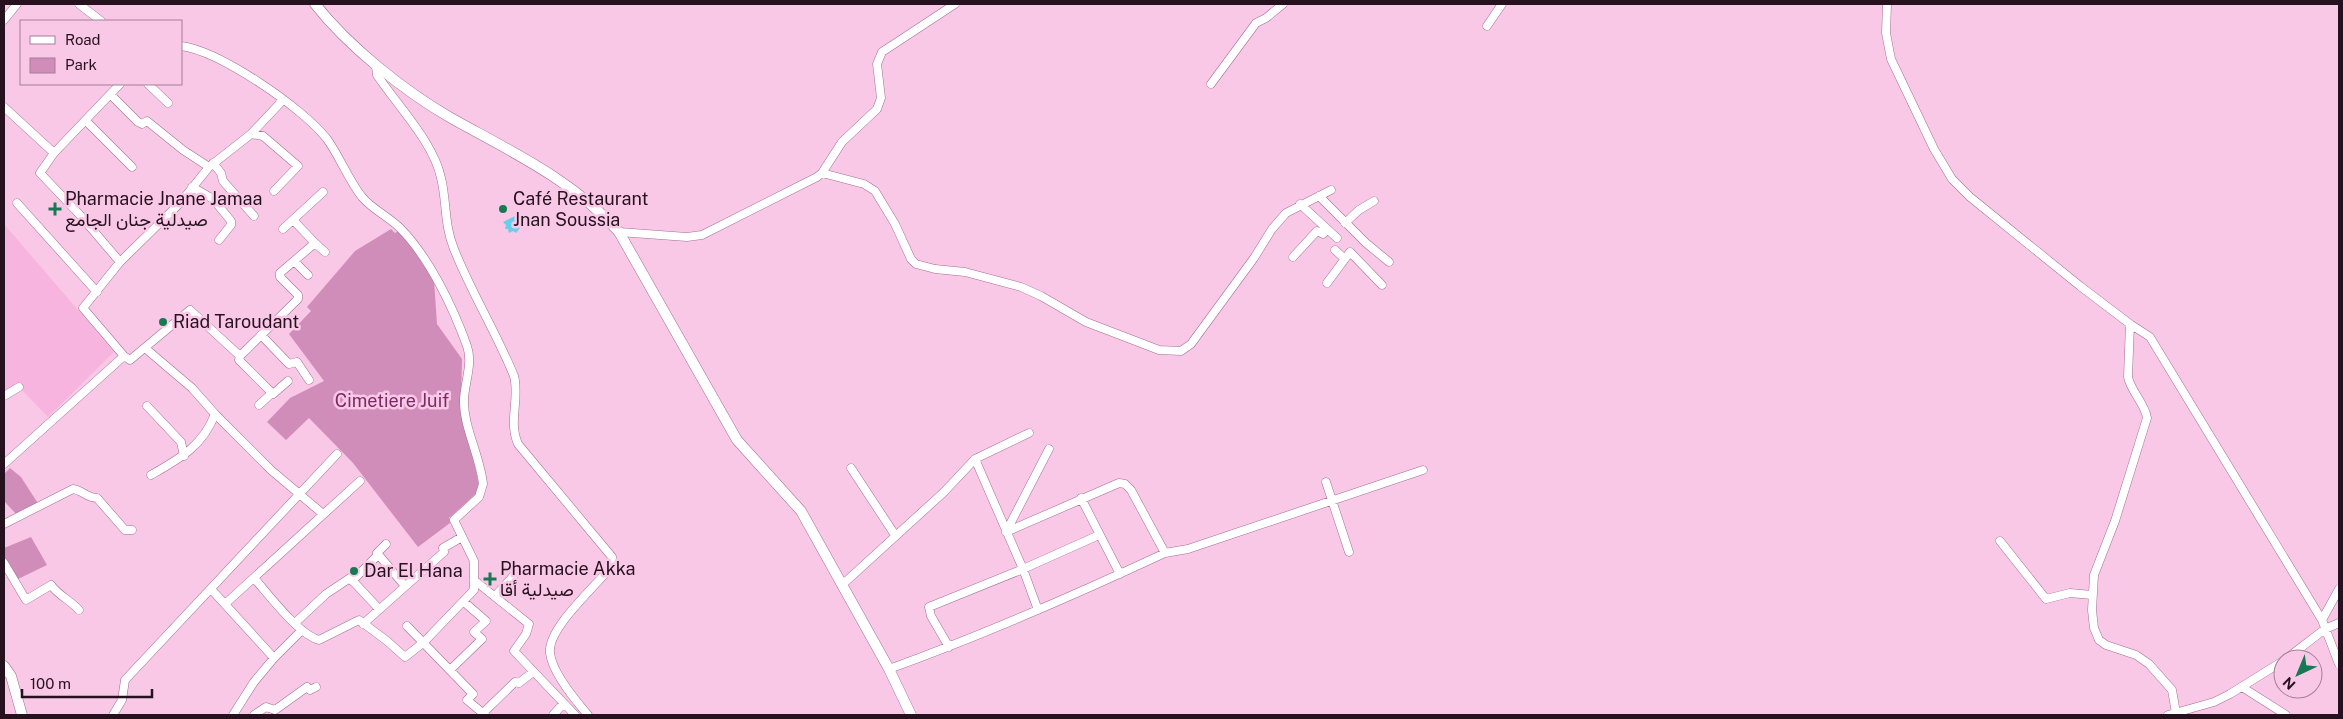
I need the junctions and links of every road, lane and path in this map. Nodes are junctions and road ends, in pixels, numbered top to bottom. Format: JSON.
{"nodes":[{"id":1,"x":17,"y":4,"type":"edge"},
{"id":2,"x":79,"y":4,"type":"edge"},
{"id":3,"x":315,"y":4,"type":"edge"},
{"id":4,"x":955,"y":4,"type":"edge"},
{"id":5,"x":1283,"y":4,"type":"edge"},
{"id":6,"x":1502,"y":4,"type":"edge"},
{"id":7,"x":1887,"y":4,"type":"edge"},
{"id":8,"x":4,"y":20,"type":"edge"},
{"id":9,"x":100,"y":20,"type":"edge"},
{"id":10,"x":1487,"y":26,"type":"dead end"},
{"id":11,"x":182,"y":46,"type":"edge"},
{"id":12,"x":376,"y":66,"type":"junction"},
{"id":13,"x":1211,"y":84,"type":"dead end"},
{"id":14,"x":119,"y":85,"type":"edge"},
{"id":15,"x":149,"y":85,"type":"edge"},
{"id":16,"x":111,"y":95,"type":"junction"},
{"id":17,"x":283,"y":100,"type":"junction"},
{"id":18,"x":168,"y":103,"type":"dead end"},
{"id":19,"x":4,"y":107,"type":"edge"},
{"id":20,"x":86,"y":121,"type":"junction"},
{"id":21,"x":251,"y":134,"type":"junction"},
{"id":22,"x":54,"y":153,"type":"junction"},
{"id":23,"x":211,"y":165,"type":"junction"},
{"id":24,"x":132,"y":166,"type":"dead end"},
{"id":25,"x":822,"y":173,"type":"junction"},
{"id":26,"x":192,"y":187,"type":"junction"},
{"id":27,"x":1331,"y":190,"type":"dead end"},
{"id":28,"x":274,"y":191,"type":"dead end"},
{"id":29,"x":323,"y":192,"type":"dead end"},
{"id":30,"x":1319,"y":196,"type":"junction"},
{"id":31,"x":1374,"y":201,"type":"dead end"},
{"id":32,"x":17,"y":203,"type":"dead end"},
{"id":33,"x":1300,"y":204,"type":"junction"},
{"id":34,"x":254,"y":216,"type":"dead end"},
{"id":35,"x":293,"y":220,"type":"junction"},
{"id":36,"x":1345,"y":222,"type":"junction"},
{"id":37,"x":283,"y":228,"type":"dead end"},
{"id":38,"x":1327,"y":230,"type":"junction"},
{"id":39,"x":619,"y":232,"type":"junction"},
{"id":40,"x":1337,"y":238,"type":"dead end"},
{"id":41,"x":218,"y":240,"type":"dead end"},
{"id":42,"x":315,"y":243,"type":"junction"},
{"id":43,"x":1335,"y":250,"type":"dead end"},
{"id":44,"x":324,"y":252,"type":"dead end"},
{"id":45,"x":1293,"y":257,"type":"dead end"},
{"id":46,"x":1345,"y":259,"type":"junction"},
{"id":47,"x":294,"y":261,"type":"junction"},
{"id":48,"x":120,"y":262,"type":"junction"},
{"id":49,"x":1389,"y":262,"type":"dead end"},
{"id":50,"x":308,"y":275,"type":"dead end"},
{"id":51,"x":1327,"y":283,"type":"dead end"},
{"id":52,"x":1382,"y":285,"type":"dead end"},
{"id":53,"x":97,"y":292,"type":"junction"},
{"id":54,"x":2130,"y":324,"type":"junction"},
{"id":55,"x":261,"y":335,"type":"junction"},
{"id":56,"x":145,"y":348,"type":"junction"},
{"id":57,"x":124,"y":356,"type":"junction"},
{"id":58,"x":240,"y":356,"type":"junction"},
{"id":59,"x":309,"y":380,"type":"dead end"},
{"id":60,"x":288,"y":381,"type":"dead end"},
{"id":61,"x":19,"y":387,"type":"dead end"},
{"id":62,"x":272,"y":393,"type":"junction"},
{"id":63,"x":4,"y":396,"type":"edge"},
{"id":64,"x":259,"y":405,"type":"dead end"},
{"id":65,"x":147,"y":406,"type":"dead end"},
{"id":66,"x":215,"y":414,"type":"junction"},
{"id":67,"x":1029,"y":433,"type":"dead end"},
{"id":68,"x":1049,"y":449,"type":"dead end"},
{"id":69,"x":337,"y":454,"type":"dead end"},
{"id":70,"x":184,"y":456,"type":"junction"},
{"id":71,"x":975,"y":459,"type":"junction"},
{"id":72,"x":4,"y":464,"type":"edge"},
{"id":73,"x":851,"y":468,"type":"dead end"},
{"id":74,"x":1423,"y":470,"type":"dead end"},
{"id":75,"x":151,"y":475,"type":"dead end"},
{"id":76,"x":360,"y":481,"type":"dead end"},
{"id":77,"x":1326,"y":482,"type":"dead end"},
{"id":78,"x":300,"y":494,"type":"junction"},
{"id":79,"x":1080,"y":498,"type":"junction"},
{"id":80,"x":1332,"y":500,"type":"junction"},
{"id":81,"x":323,"y":514,"type":"junction"},
{"id":82,"x":4,"y":524,"type":"edge"},
{"id":83,"x":132,"y":530,"type":"dead end"},
{"id":84,"x":1006,"y":532,"type":"junction"},
{"id":85,"x":895,"y":535,"type":"junction"},
{"id":86,"x":1099,"y":535,"type":"junction"},
{"id":87,"x":462,"y":537,"type":"junction"},
{"id":88,"x":2000,"y":541,"type":"dead end"},
{"id":89,"x":386,"y":544,"type":"dead end"},
{"id":90,"x":1349,"y":552,"type":"dead end"},
{"id":91,"x":1165,"y":553,"type":"junction"},
{"id":92,"x":378,"y":556,"type":"junction"},
{"id":93,"x":4,"y":563,"type":"edge"},
{"id":94,"x":1023,"y":569,"type":"junction"},
{"id":95,"x":516,"y":573,"type":"dead end"},
{"id":96,"x":1120,"y":574,"type":"junction"},
{"id":97,"x":254,"y":578,"type":"junction"},
{"id":98,"x":474,"y":580,"type":"junction"},
{"id":99,"x":352,"y":581,"type":"junction"},
{"id":100,"x":842,"y":585,"type":"junction"},
{"id":101,"x":405,"y":586,"type":"junction"},
{"id":102,"x":211,"y":589,"type":"junction"},
{"id":103,"x":2339,"y":589,"type":"edge"},
{"id":104,"x":2092,"y":595,"type":"junction"},
{"id":105,"x":495,"y":596,"type":"junction"},
{"id":106,"x":464,"y":602,"type":"junction"},
{"id":107,"x":225,"y":604,"type":"junction"},
{"id":108,"x":379,"y":609,"type":"junction"},
{"id":109,"x":79,"y":610,"type":"dead end"},
{"id":110,"x":1038,"y":610,"type":"junction"},
{"id":111,"x":2322,"y":620,"type":"junction"},
{"id":112,"x":295,"y":622,"type":"junction"},
{"id":113,"x":2339,"y":623,"type":"edge"},
{"id":114,"x":364,"y":624,"type":"junction"},
{"id":115,"x":407,"y":626,"type":"dead end"},
{"id":116,"x":2325,"y":629,"type":"junction"},
{"id":117,"x":302,"y":630,"type":"junction"},
{"id":118,"x":424,"y":642,"type":"junction"},
{"id":119,"x":949,"y":647,"type":"junction"},
{"id":120,"x":2299,"y":649,"type":"edge"},
{"id":121,"x":274,"y":658,"type":"junction"},
{"id":122,"x":2339,"y":664,"type":"edge"},
{"id":123,"x":4,"y":666,"type":"edge"},
{"id":124,"x":2273,"y":667,"type":"edge"},
{"id":125,"x":889,"y":669,"type":"junction"},
{"id":126,"x":450,"y":670,"type":"junction"},
{"id":127,"x":533,"y":672,"type":"junction"},
{"id":128,"x":316,"y":687,"type":"dead end"},
{"id":129,"x":2242,"y":687,"type":"junction"},
{"id":130,"x":563,"y":704,"type":"junction"},
{"id":131,"x":2176,"y":713,"type":"junction"},
{"id":132,"x":483,"y":714,"type":"edge"},
{"id":133,"x":22,"y":715,"type":"edge"},
{"id":134,"x":113,"y":715,"type":"edge"},
{"id":135,"x":233,"y":715,"type":"edge"},
{"id":136,"x":254,"y":715,"type":"edge"},
{"id":137,"x":553,"y":715,"type":"edge"},
{"id":138,"x":575,"y":715,"type":"edge"},
{"id":139,"x":588,"y":715,"type":"edge"},
{"id":140,"x":912,"y":715,"type":"edge"},
{"id":141,"x":2168,"y":715,"type":"edge"},
{"id":142,"x":2286,"y":715,"type":"edge"}],
"edges":[{"from":1,"to":8,"type":"street"},
{"from":2,"to":9,"type":"street"},
{"from":3,"to":12,"type":"main road"},
{"from":4,"to":25,"type":"street"},
{"from":5,"to":13,"type":"street"},
{"from":6,"to":10,"type":"street"},
{"from":7,"to":54,"type":"street"},
{"from":11,"to":17,"type":"street"},
{"from":12,"to":39,"type":"main road"},
{"from":12,"to":139,"type":"street"},
{"from":14,"to":16,"type":"street"},
{"from":15,"to":18,"type":"street"},
{"from":16,"to":20,"type":"street"},
{"from":16,"to":23,"type":"street"},
{"from":17,"to":21,"type":"street"},
{"from":17,"to":87,"type":"street"},
{"from":19,"to":22,"type":"street"},
{"from":20,"to":22,"type":"street"},
{"from":20,"to":24,"type":"street"},
{"from":21,"to":23,"type":"street"},
{"from":21,"to":28,"type":"street"},
{"from":22,"to":48,"type":"street"},
{"from":23,"to":26,"type":"street"},
{"from":23,"to":34,"type":"street"},
{"from":25,"to":33,"type":"street"},
{"from":25,"to":39,"type":"street"},
{"from":26,"to":41,"type":"street"},
{"from":26,"to":48,"type":"street"},
{"from":27,"to":30,"type":"street"},
{"from":29,"to":35,"type":"street"},
{"from":30,"to":33,"type":"street"},
{"from":30,"to":36,"type":"street"},
{"from":31,"to":36,"type":"street"},
{"from":32,"to":53,"type":"street"},
{"from":33,"to":38,"type":"street"},
{"from":35,"to":37,"type":"street"},
{"from":35,"to":42,"type":"street"},
{"from":36,"to":49,"type":"street"},
{"from":38,"to":40,"type":"street"},
{"from":38,"to":45,"type":"street"},
{"from":39,"to":100,"type":"main road"},
{"from":42,"to":44,"type":"street"},
{"from":42,"to":47,"type":"street"},
{"from":43,"to":46,"type":"street"},
{"from":46,"to":51,"type":"street"},
{"from":46,"to":52,"type":"street"},
{"from":47,"to":50,"type":"street"},
{"from":47,"to":55,"type":"street"},
{"from":48,"to":53,"type":"street"},
{"from":53,"to":57,"type":"street"},
{"from":54,"to":104,"type":"street"},
{"from":54,"to":111,"type":"street"},
{"from":55,"to":58,"type":"street"},
{"from":55,"to":59,"type":"street"},
{"from":56,"to":57,"type":"street"},
{"from":56,"to":58,"type":"street"},
{"from":56,"to":66,"type":"street"},
{"from":57,"to":72,"type":"street"},
{"from":58,"to":62,"type":"street"},
{"from":60,"to":62,"type":"street"},
{"from":61,"to":63,"type":"street"},
{"from":62,"to":64,"type":"street"},
{"from":65,"to":70,"type":"street"},
{"from":66,"to":70,"type":"street"},
{"from":66,"to":78,"type":"street"},
{"from":67,"to":71,"type":"street"},
{"from":68,"to":84,"type":"street"},
{"from":69,"to":78,"type":"street"},
{"from":70,"to":75,"type":"street"},
{"from":71,"to":84,"type":"street"},
{"from":71,"to":85,"type":"street"},
{"from":73,"to":85,"type":"street"},
{"from":74,"to":80,"type":"street"},
{"from":76,"to":81,"type":"street"},
{"from":77,"to":80,"type":"street"},
{"from":78,"to":81,"type":"street"},
{"from":78,"to":102,"type":"street"},
{"from":79,"to":84,"type":"street"},
{"from":79,"to":86,"type":"street"},
{"from":79,"to":91,"type":"street"},
{"from":80,"to":90,"type":"street"},
{"from":80,"to":91,"type":"street"},
{"from":81,"to":97,"type":"street"},
{"from":82,"to":83,"type":"street"},
{"from":84,"to":94,"type":"street"},
{"from":85,"to":100,"type":"street"},
{"from":86,"to":94,"type":"street"},
{"from":86,"to":96,"type":"street"},
{"from":87,"to":98,"type":"street"},
{"from":87,"to":101,"type":"street"},
{"from":88,"to":104,"type":"street"},
{"from":89,"to":92,"type":"street"},
{"from":91,"to":96,"type":"street"},
{"from":92,"to":99,"type":"street"},
{"from":92,"to":101,"type":"street"},
{"from":93,"to":109,"type":"street"},
{"from":94,"to":110,"type":"street"},
{"from":94,"to":119,"type":"street"},
{"from":95,"to":105,"type":"street"},
{"from":96,"to":110,"type":"street"},
{"from":97,"to":107,"type":"street"},
{"from":97,"to":112,"type":"street"},
{"from":98,"to":105,"type":"street"},
{"from":98,"to":106,"type":"street"},
{"from":99,"to":108,"type":"street"},
{"from":99,"to":112,"type":"street"},
{"from":100,"to":125,"type":"main road"},
{"from":101,"to":108,"type":"street"},
{"from":102,"to":107,"type":"street"},
{"from":102,"to":134,"type":"street"},
{"from":103,"to":111,"type":"street"},
{"from":104,"to":131,"type":"street"},
{"from":105,"to":127,"type":"street"},
{"from":106,"to":118,"type":"street"},
{"from":106,"to":126,"type":"street"},
{"from":107,"to":121,"type":"street"},
{"from":108,"to":114,"type":"street"},
{"from":110,"to":119,"type":"street"},
{"from":111,"to":116,"type":"street"},
{"from":112,"to":117,"type":"street"},
{"from":113,"to":116,"type":"street"},
{"from":114,"to":117,"type":"street"},
{"from":114,"to":118,"type":"street"},
{"from":115,"to":118,"type":"street"},
{"from":116,"to":120,"type":"street"},
{"from":116,"to":122,"type":"street"},
{"from":117,"to":121,"type":"street"},
{"from":118,"to":126,"type":"street"},
{"from":119,"to":125,"type":"street"},
{"from":121,"to":135,"type":"street"},
{"from":123,"to":133,"type":"main road"},
{"from":124,"to":129,"type":"street"},
{"from":125,"to":140,"type":"main road"},
{"from":126,"to":132,"type":"street"},
{"from":127,"to":130,"type":"street"},
{"from":127,"to":132,"type":"street"},
{"from":128,"to":136,"type":"street"},
{"from":129,"to":131,"type":"street"},
{"from":129,"to":142,"type":"street"},
{"from":130,"to":137,"type":"street"},
{"from":130,"to":138,"type":"street"},
{"from":131,"to":141,"type":"street"}]}
